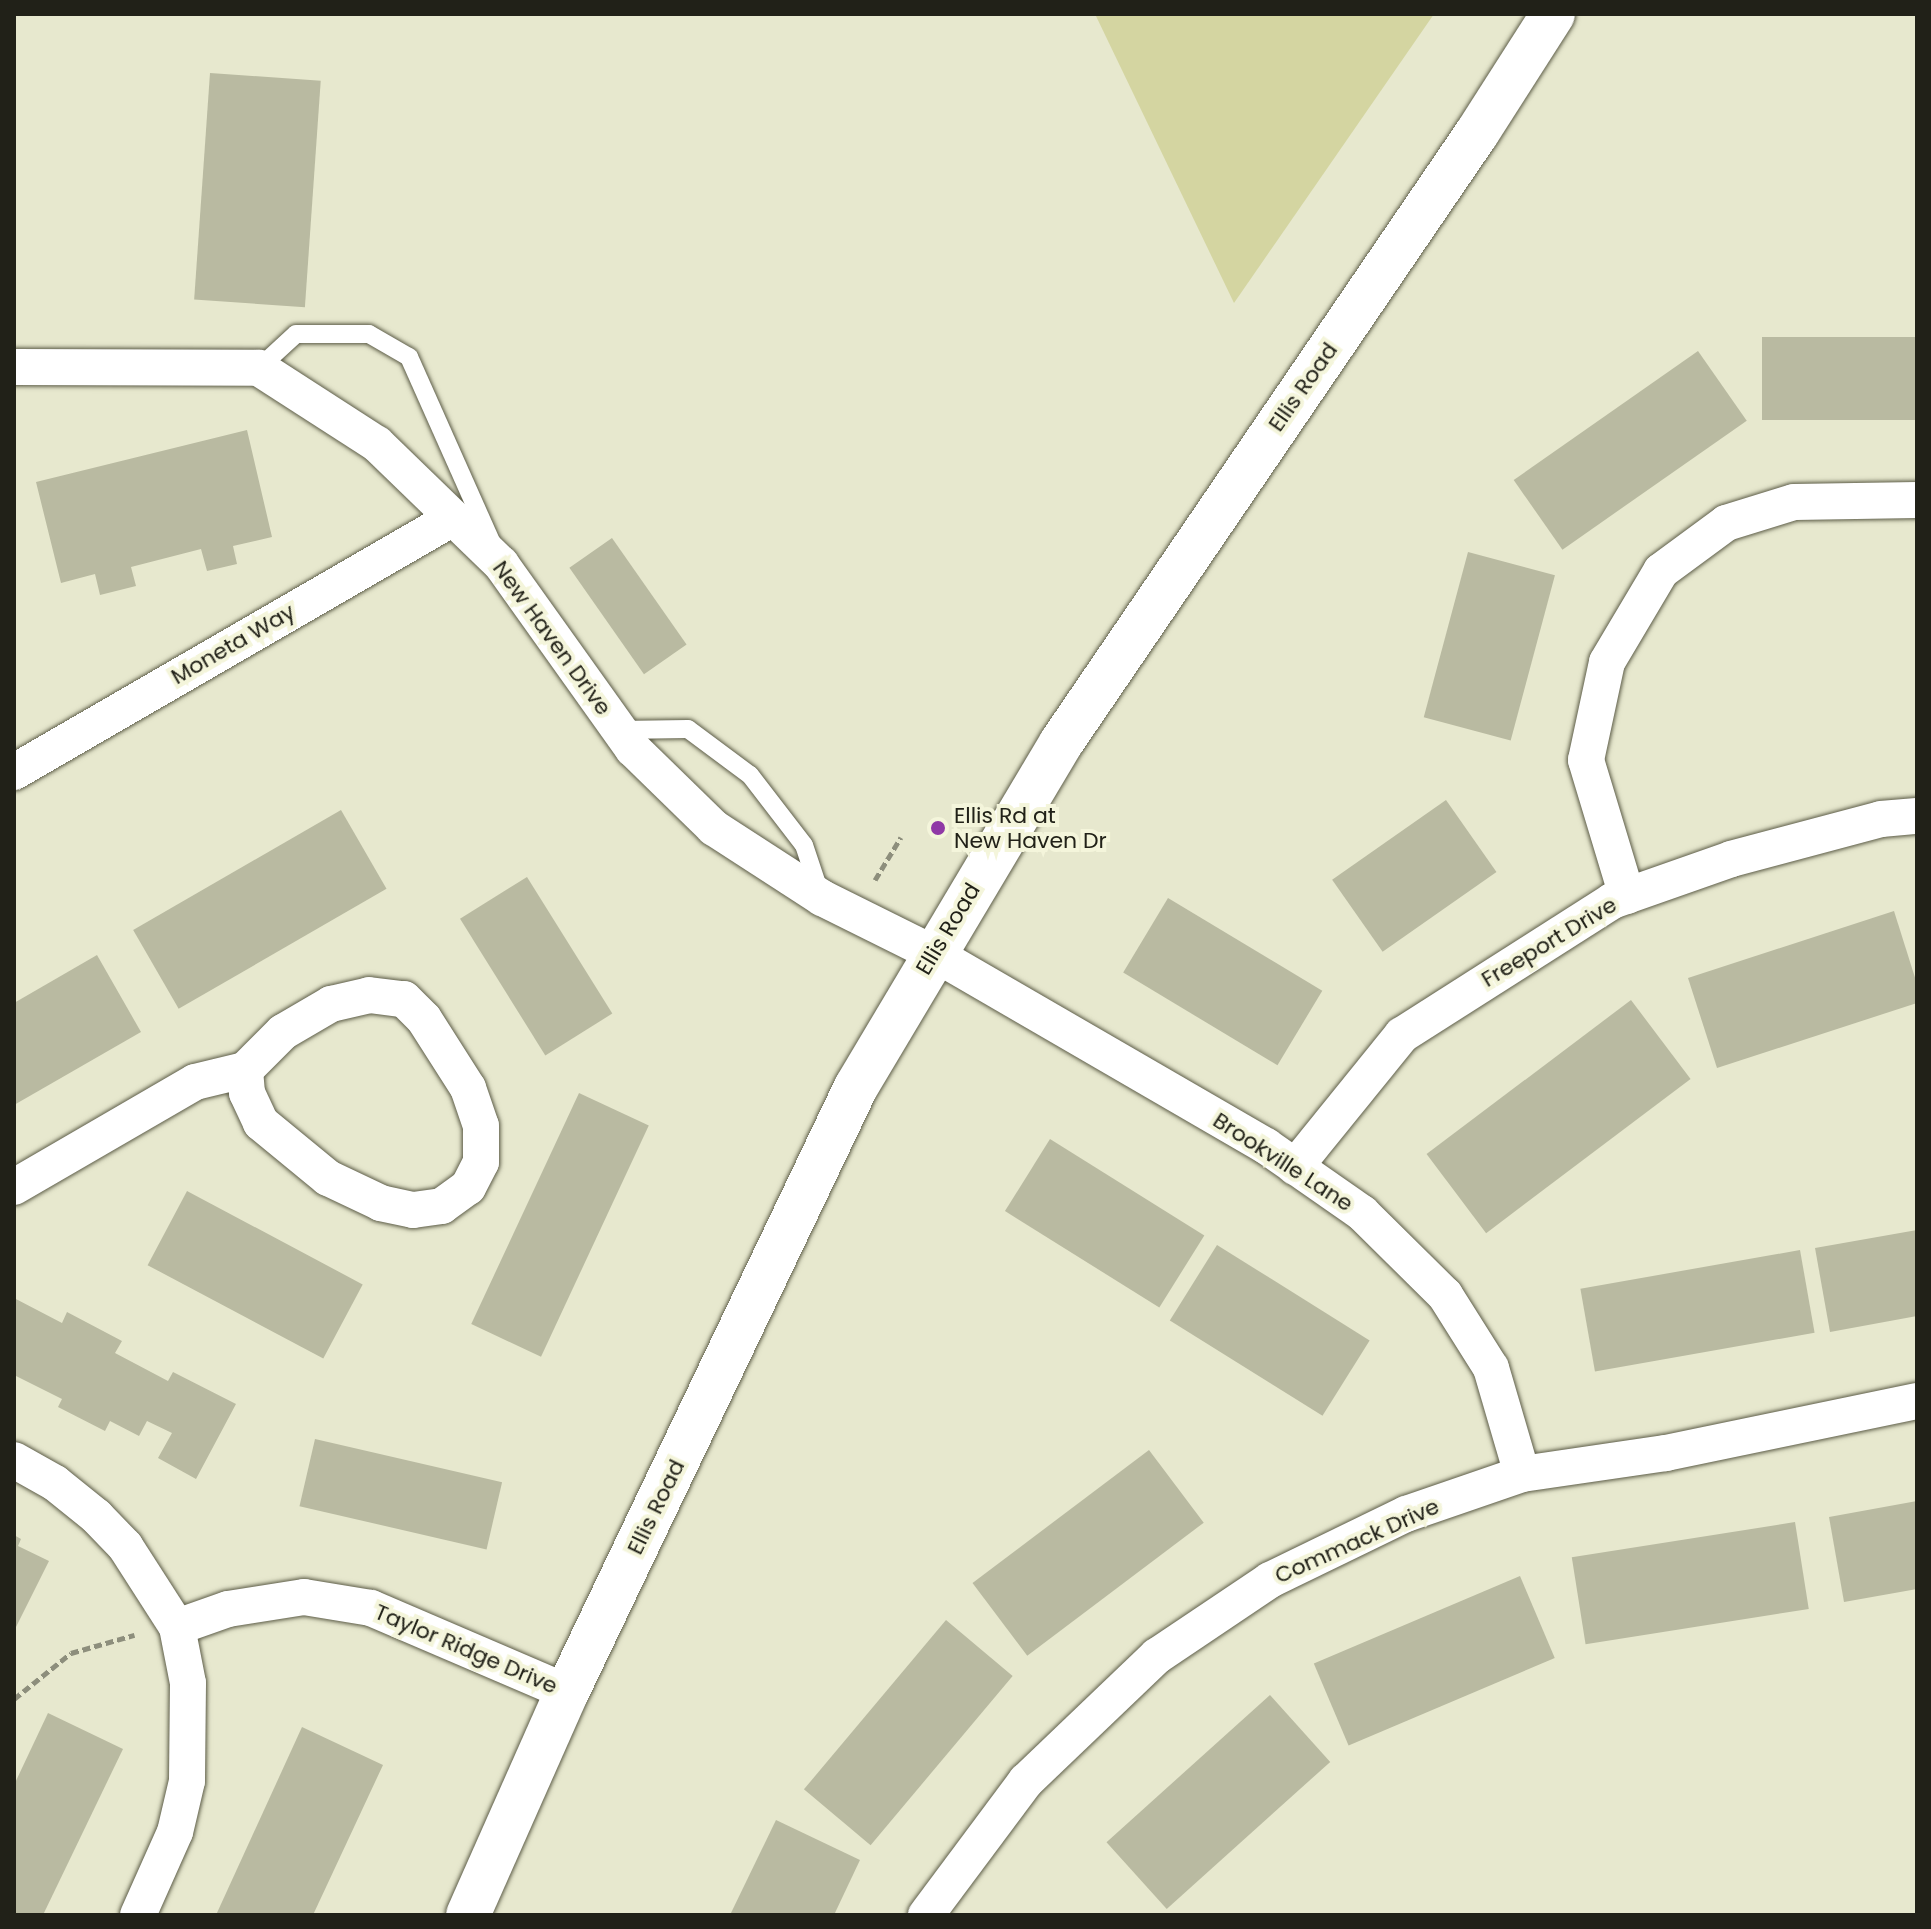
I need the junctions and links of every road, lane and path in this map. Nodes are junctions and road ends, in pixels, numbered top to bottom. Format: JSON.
{"nodes":[{"id":1,"x":1553,"y":14,"type":"edge"},
{"id":2,"x":14,"y":367,"type":"edge"},
{"id":3,"x":259,"y":368,"type":"junction"},
{"id":4,"x":1917,"y":500,"type":"edge"},
{"id":5,"x":453,"y":518,"type":"junction"},
{"id":6,"x":501,"y":564,"type":"junction"},
{"id":7,"x":619,"y":730,"type":"junction"},
{"id":8,"x":14,"y":772,"type":"edge"},
{"id":9,"x":1917,"y":816,"type":"edge"},
{"id":10,"x":901,"y":837,"type":"dead end"},
{"id":11,"x":871,"y":886,"type":"dead end"},
{"id":12,"x":1627,"y":896,"type":"junction"},
{"id":13,"x":822,"y":898,"type":"junction"},
{"id":14,"x":933,"y":953,"type":"junction"},
{"id":15,"x":245,"y":1070,"type":"junction"},
{"id":16,"x":1295,"y":1167,"type":"junction"},
{"id":17,"x":14,"y":1187,"type":"edge"},
{"id":18,"x":1917,"y":1401,"type":"edge"},
{"id":19,"x":14,"y":1460,"type":"edge"},
{"id":20,"x":1522,"y":1474,"type":"junction"},
{"id":21,"x":163,"y":1629,"type":"junction"},
{"id":22,"x":567,"y":1692,"type":"junction"},
{"id":23,"x":14,"y":1699,"type":"edge"},
{"id":24,"x":138,"y":1915,"type":"edge"},
{"id":25,"x":468,"y":1915,"type":"edge"},
{"id":26,"x":926,"y":1915,"type":"edge"}],
"edges":[{"from":1,"to":14,"type":"main road","name":"Ellis Road"},
{"from":2,"to":3,"type":"street"},
{"from":3,"to":5,"type":"street","name":"New Haven Drive"},
{"from":3,"to":6,"type":"lane"},
{"from":4,"to":12,"type":"street"},
{"from":5,"to":6,"type":"street","name":"New Haven Drive"},
{"from":5,"to":8,"type":"street","name":"Moneta Way"},
{"from":6,"to":7,"type":"street","name":"New Haven Drive"},
{"from":7,"to":13,"type":"street","name":"New Haven Drive"},
{"from":7,"to":13,"type":"lane"},
{"from":9,"to":12,"type":"street","name":"Freeport Drive"},
{"from":10,"to":11,"type":"path"},
{"from":12,"to":16,"type":"street","name":"Freeport Drive"},
{"from":13,"to":14,"type":"street","name":"New Haven Drive"},
{"from":14,"to":16,"type":"street","name":"Brookville Lane"},
{"from":14,"to":22,"type":"main road","name":"Ellis Road"},
{"from":15,"to":15,"type":"street"},
{"from":15,"to":17,"type":"street"},
{"from":16,"to":20,"type":"street","name":"Brookville Lane"},
{"from":18,"to":20,"type":"street","name":"Commack Drive"},
{"from":19,"to":21,"type":"street"},
{"from":20,"to":26,"type":"street","name":"Commack Drive"},
{"from":21,"to":22,"type":"street","name":"Taylor Ridge Drive"},
{"from":21,"to":23,"type":"path"},
{"from":21,"to":24,"type":"street"},
{"from":22,"to":25,"type":"main road","name":"Ellis Road"}]}
